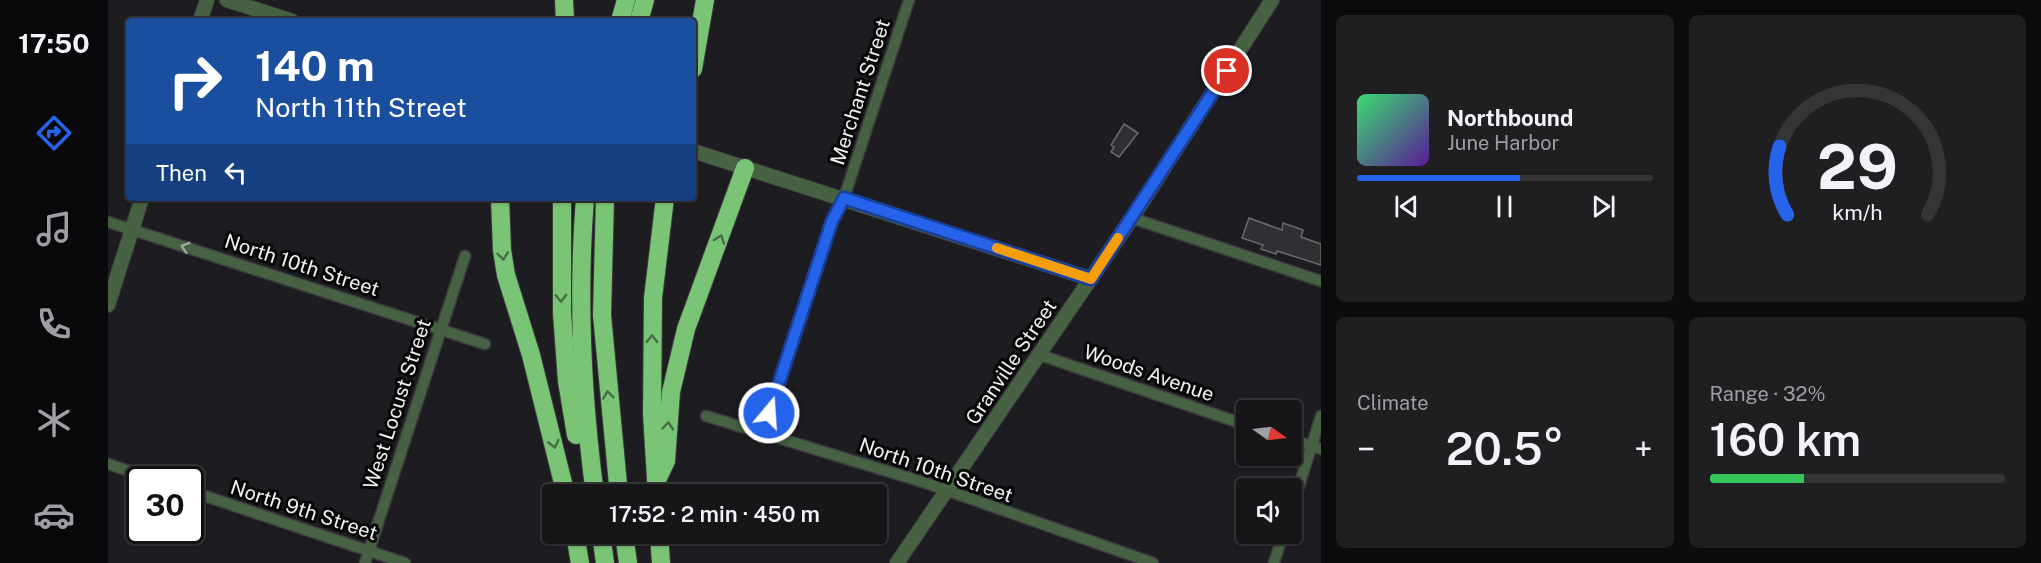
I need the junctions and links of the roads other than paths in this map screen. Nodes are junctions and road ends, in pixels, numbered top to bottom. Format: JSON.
{"nodes":[{"id":1,"x":207,"y":0,"type":"edge"},
{"id":2,"x":227,"y":0,"type":"edge"},
{"id":3,"x":564,"y":0,"type":"edge"},
{"id":4,"x":626,"y":0,"type":"edge"},
{"id":5,"x":645,"y":0,"type":"edge"},
{"id":6,"x":705,"y":0,"type":"edge"},
{"id":7,"x":909,"y":0,"type":"edge"},
{"id":8,"x":1272,"y":0,"type":"edge"},
{"id":9,"x":201,"y":18,"type":"edge"},
{"id":10,"x":283,"y":18,"type":"edge"},
{"id":11,"x":565,"y":18,"type":"edge"},
{"id":12,"x":621,"y":18,"type":"edge"},
{"id":13,"x":640,"y":18,"type":"edge"},
{"id":14,"x":696,"y":52,"type":"edge"},
{"id":15,"x":696,"y":152,"type":"edge"},
{"id":16,"x":746,"y":168,"type":"junction"},
{"id":17,"x":844,"y":198,"type":"junction"},
{"id":18,"x":141,"y":201,"type":"edge"},
{"id":19,"x":500,"y":201,"type":"edge"},
{"id":20,"x":562,"y":201,"type":"edge"},
{"id":21,"x":585,"y":201,"type":"edge"},
{"id":22,"x":605,"y":201,"type":"edge"},
{"id":23,"x":665,"y":201,"type":"edge"},
{"id":24,"x":1132,"y":218,"type":"junction"},
{"id":25,"x":108,"y":222,"type":"edge"},
{"id":26,"x":132,"y":230,"type":"junction"},
{"id":27,"x":465,"y":256,"type":"dead end"},
{"id":28,"x":1091,"y":279,"type":"junction"},
{"id":29,"x":1321,"y":281,"type":"edge"},
{"id":30,"x":108,"y":305,"type":"edge"},
{"id":31,"x":440,"y":330,"type":"junction"},
{"id":32,"x":485,"y":344,"type":"dead end"},
{"id":33,"x":1040,"y":355,"type":"junction"},
{"id":34,"x":706,"y":416,"type":"dead end"},
{"id":35,"x":1321,"y":416,"type":"edge"},
{"id":36,"x":1236,"y":422,"type":"edge"},
{"id":37,"x":762,"y":434,"type":"junction"},
{"id":38,"x":1316,"y":448,"type":"edge"},
{"id":39,"x":108,"y":464,"type":"edge"},
{"id":40,"x":126,"y":470,"type":"edge"},
{"id":41,"x":1302,"y":483,"type":"edge"},
{"id":42,"x":563,"y":484,"type":"edge"},
{"id":43,"x":593,"y":484,"type":"edge"},
{"id":44,"x":594,"y":484,"type":"edge"},
{"id":45,"x":618,"y":484,"type":"edge"},
{"id":46,"x":656,"y":484,"type":"edge"},
{"id":47,"x":657,"y":484,"type":"edge"},
{"id":48,"x":946,"y":490,"type":"junction"},
{"id":49,"x":204,"y":497,"type":"edge"},
{"id":50,"x":577,"y":544,"type":"edge"},
{"id":51,"x":602,"y":544,"type":"edge"},
{"id":52,"x":625,"y":544,"type":"edge"},
{"id":53,"x":660,"y":544,"type":"edge"},
{"id":54,"x":1280,"y":544,"type":"edge"},
{"id":55,"x":369,"y":550,"type":"junction"},
{"id":56,"x":364,"y":563,"type":"edge"},
{"id":57,"x":405,"y":563,"type":"edge"},
{"id":58,"x":580,"y":563,"type":"edge"},
{"id":59,"x":605,"y":563,"type":"edge"},
{"id":60,"x":628,"y":563,"type":"edge"},
{"id":61,"x":661,"y":563,"type":"edge"},
{"id":62,"x":897,"y":563,"type":"edge"},
{"id":63,"x":1153,"y":563,"type":"edge"},
{"id":64,"x":1274,"y":563,"type":"edge"}],
"edges":[{"from":1,"to":9,"type":"street"},
{"from":2,"to":10,"type":"street"},
{"from":3,"to":11,"type":"highway"},
{"from":4,"to":12,"type":"highway"},
{"from":5,"to":13,"type":"highway"},
{"from":6,"to":14,"type":"highway"},
{"from":7,"to":17,"type":"street","name":"Merchant Street"},
{"from":8,"to":24,"type":"street","name":"Granville Street"},
{"from":15,"to":16,"type":"street"},
{"from":16,"to":17,"type":"street"},
{"from":47,"to":16,"type":"highway","one_way":true},
{"from":17,"to":28,"type":"street"},
{"from":17,"to":37,"type":"street","name":"Merchant Street"},
{"from":18,"to":26,"type":"street"},
{"from":19,"to":42,"type":"highway","one_way":true},
{"from":20,"to":43,"type":"highway","one_way":true},
{"from":21,"to":44,"type":"highway"},
{"from":45,"to":22,"type":"highway","one_way":true},
{"from":46,"to":23,"type":"highway","one_way":true},
{"from":24,"to":28,"type":"street","name":"Granville Street"},
{"from":24,"to":29,"type":"street"},
{"from":25,"to":26,"type":"street","name":"North 10th Street"},
{"from":26,"to":30,"type":"street"},
{"from":31,"to":26,"type":"street","name":"North 10th Street","one_way":true},
{"from":27,"to":31,"type":"street","name":"West Locust Street"},
{"from":28,"to":33,"type":"street","name":"Granville Street"},
{"from":31,"to":32,"type":"street","name":"North 10th Street"},
{"from":31,"to":55,"type":"street","name":"West Locust Street"},
{"from":33,"to":36,"type":"street","name":"Woods Avenue"},
{"from":33,"to":48,"type":"street","name":"Granville Street"},
{"from":34,"to":37,"type":"street","name":"North 10th Street"},
{"from":35,"to":38,"type":"street"},
{"from":37,"to":48,"type":"street","name":"North 10th Street"},
{"from":38,"to":41,"type":"street"},
{"from":39,"to":40,"type":"street"},
{"from":48,"to":62,"type":"street","name":"Granville Street"},
{"from":48,"to":63,"type":"street","name":"North 10th Street"},
{"from":49,"to":55,"type":"street","name":"North 9th Street"},
{"from":50,"to":58,"type":"highway"},
{"from":51,"to":59,"type":"highway"},
{"from":52,"to":60,"type":"highway"},
{"from":53,"to":61,"type":"highway"},
{"from":54,"to":64,"type":"street"},
{"from":55,"to":56,"type":"street","name":"West Locust Street"},
{"from":55,"to":57,"type":"street","name":"North 9th Street"}]}
